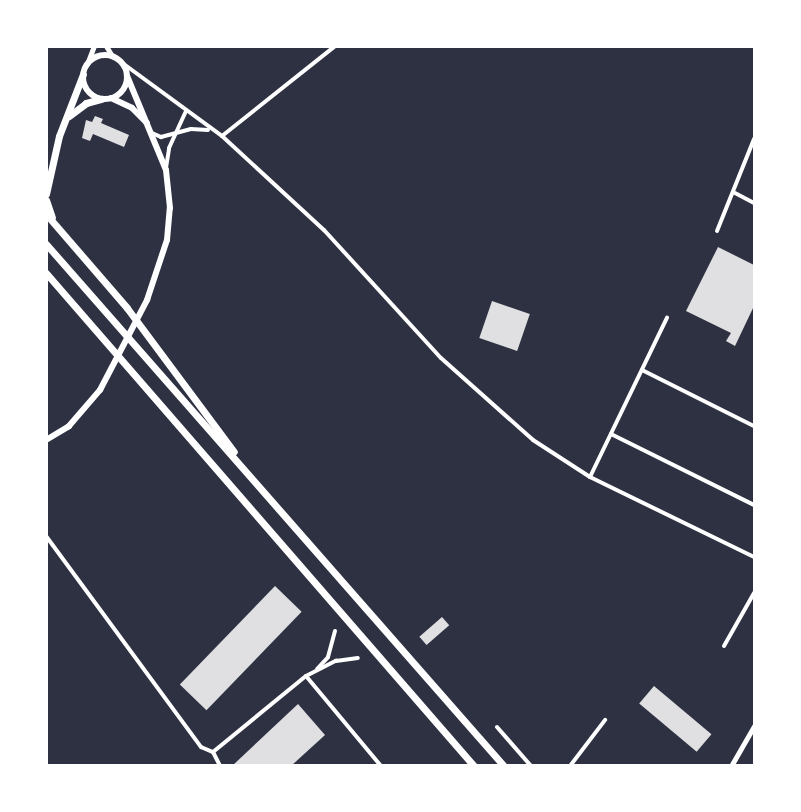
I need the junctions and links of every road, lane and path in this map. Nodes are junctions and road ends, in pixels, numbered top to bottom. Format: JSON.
{"nodes":[{"id":1,"x":94,"y":46,"type":"edge"},
{"id":2,"x":106,"y":46,"type":"edge"},
{"id":3,"x":335,"y":46,"type":"edge"},
{"id":4,"x":326,"y":49,"type":"edge"},
{"id":5,"x":112,"y":56,"type":"junction"},
{"id":6,"x":121,"y":62,"type":"junction"},
{"id":7,"x":87,"y":64,"type":"junction"},
{"id":8,"x":83,"y":74,"type":"junction"},
{"id":9,"x":127,"y":76,"type":"junction"},
{"id":10,"x":111,"y":98,"type":"junction"},
{"id":11,"x":101,"y":99,"type":"junction"},
{"id":12,"x":186,"y":111,"type":"junction"},
{"id":13,"x":65,"y":120,"type":"junction"},
{"id":14,"x":148,"y":124,"type":"junction"},
{"id":15,"x":209,"y":130,"type":"junction"},
{"id":16,"x":151,"y":133,"type":"junction"},
{"id":17,"x":177,"y":133,"type":"junction"},
{"id":18,"x":222,"y":136,"type":"junction"},
{"id":19,"x":754,"y":139,"type":"edge"},
{"id":20,"x":54,"y":153,"type":"junction"},
{"id":21,"x":46,"y":162,"type":"edge"},
{"id":22,"x":166,"y":170,"type":"junction"},
{"id":23,"x":735,"y":193,"type":"junction"},
{"id":24,"x":46,"y":194,"type":"edge"},
{"id":25,"x":46,"y":201,"type":"edge"},
{"id":26,"x":754,"y":203,"type":"edge"},
{"id":27,"x":46,"y":214,"type":"edge"},
{"id":28,"x":55,"y":224,"type":"junction"},
{"id":29,"x":717,"y":231,"type":"dead end"},
{"id":30,"x":46,"y":244,"type":"edge"},
{"id":31,"x":46,"y":273,"type":"edge"},
{"id":32,"x":667,"y":318,"type":"dead end"},
{"id":33,"x":642,"y":370,"type":"junction"},
{"id":34,"x":69,"y":426,"type":"junction"},
{"id":35,"x":754,"y":426,"type":"edge"},
{"id":36,"x":46,"y":434,"type":"edge"},
{"id":37,"x":611,"y":434,"type":"junction"},
{"id":38,"x":46,"y":440,"type":"edge"},
{"id":39,"x":238,"y":460,"type":"junction"},
{"id":40,"x":590,"y":477,"type":"junction"},
{"id":41,"x":754,"y":505,"type":"edge"},
{"id":42,"x":46,"y":536,"type":"edge"},
{"id":43,"x":754,"y":557,"type":"edge"},
{"id":44,"x":754,"y":593,"type":"edge"},
{"id":45,"x":335,"y":631,"type":"dead end"},
{"id":46,"x":724,"y":646,"type":"dead end"},
{"id":47,"x":358,"y":658,"type":"dead end"},
{"id":48,"x":315,"y":671,"type":"junction"},
{"id":49,"x":306,"y":676,"type":"junction"},
{"id":50,"x":604,"y":720,"type":"dead end"},
{"id":51,"x":754,"y":726,"type":"edge"},
{"id":52,"x":497,"y":727,"type":"dead end"},
{"id":53,"x":213,"y":752,"type":"junction"},
{"id":54,"x":220,"y":765,"type":"edge"},
{"id":55,"x":381,"y":765,"type":"edge"},
{"id":56,"x":474,"y":765,"type":"edge"},
{"id":57,"x":504,"y":765,"type":"edge"},
{"id":58,"x":531,"y":765,"type":"edge"},
{"id":59,"x":570,"y":765,"type":"edge"},
{"id":60,"x":731,"y":765,"type":"edge"}],
"edges":[{"from":1,"to":7,"type":"street"},
{"from":2,"to":5,"type":"street"},
{"from":3,"to":4,"type":"street"},
{"from":4,"to":18,"type":"street"},
{"from":5,"to":6,"type":"main road"},
{"from":5,"to":7,"type":"main road"},
{"from":6,"to":9,"type":"main road"},
{"from":6,"to":12,"type":"street"},
{"from":7,"to":8,"type":"main road"},
{"from":8,"to":11,"type":"main road"},
{"from":8,"to":13,"type":"highway"},
{"from":9,"to":10,"type":"main road"},
{"from":9,"to":14,"type":"main road"},
{"from":10,"to":11,"type":"main road"},
{"from":10,"to":14,"type":"main road"},
{"from":11,"to":13,"type":"highway"},
{"from":12,"to":15,"type":"street"},
{"from":12,"to":17,"type":"street"},
{"from":13,"to":20,"type":"highway"},
{"from":14,"to":16,"type":"main road"},
{"from":15,"to":17,"type":"street"},
{"from":15,"to":18,"type":"street"},
{"from":16,"to":17,"type":"street"},
{"from":16,"to":22,"type":"main road"},
{"from":17,"to":22,"type":"street"},
{"from":18,"to":40,"type":"street"},
{"from":19,"to":23,"type":"street"},
{"from":20,"to":21,"type":"highway"},
{"from":20,"to":24,"type":"highway"},
{"from":22,"to":34,"type":"main road"},
{"from":23,"to":26,"type":"street"},
{"from":23,"to":29,"type":"street"},
{"from":25,"to":28,"type":"highway"},
{"from":27,"to":28,"type":"highway"},
{"from":28,"to":39,"type":"highway"},
{"from":30,"to":39,"type":"highway"},
{"from":31,"to":56,"type":"highway"},
{"from":32,"to":33,"type":"street"},
{"from":33,"to":35,"type":"street"},
{"from":33,"to":37,"type":"street"},
{"from":34,"to":36,"type":"main road"},
{"from":34,"to":38,"type":"main road"},
{"from":37,"to":40,"type":"street"},
{"from":37,"to":41,"type":"street"},
{"from":39,"to":57,"type":"highway"},
{"from":40,"to":43,"type":"street"},
{"from":42,"to":53,"type":"street"},
{"from":44,"to":46,"type":"street"},
{"from":45,"to":48,"type":"street"},
{"from":47,"to":48,"type":"street"},
{"from":48,"to":49,"type":"street"},
{"from":49,"to":53,"type":"street"},
{"from":49,"to":55,"type":"street"},
{"from":50,"to":59,"type":"street"},
{"from":51,"to":60,"type":"street"},
{"from":52,"to":58,"type":"street"},
{"from":53,"to":54,"type":"street"}]}
